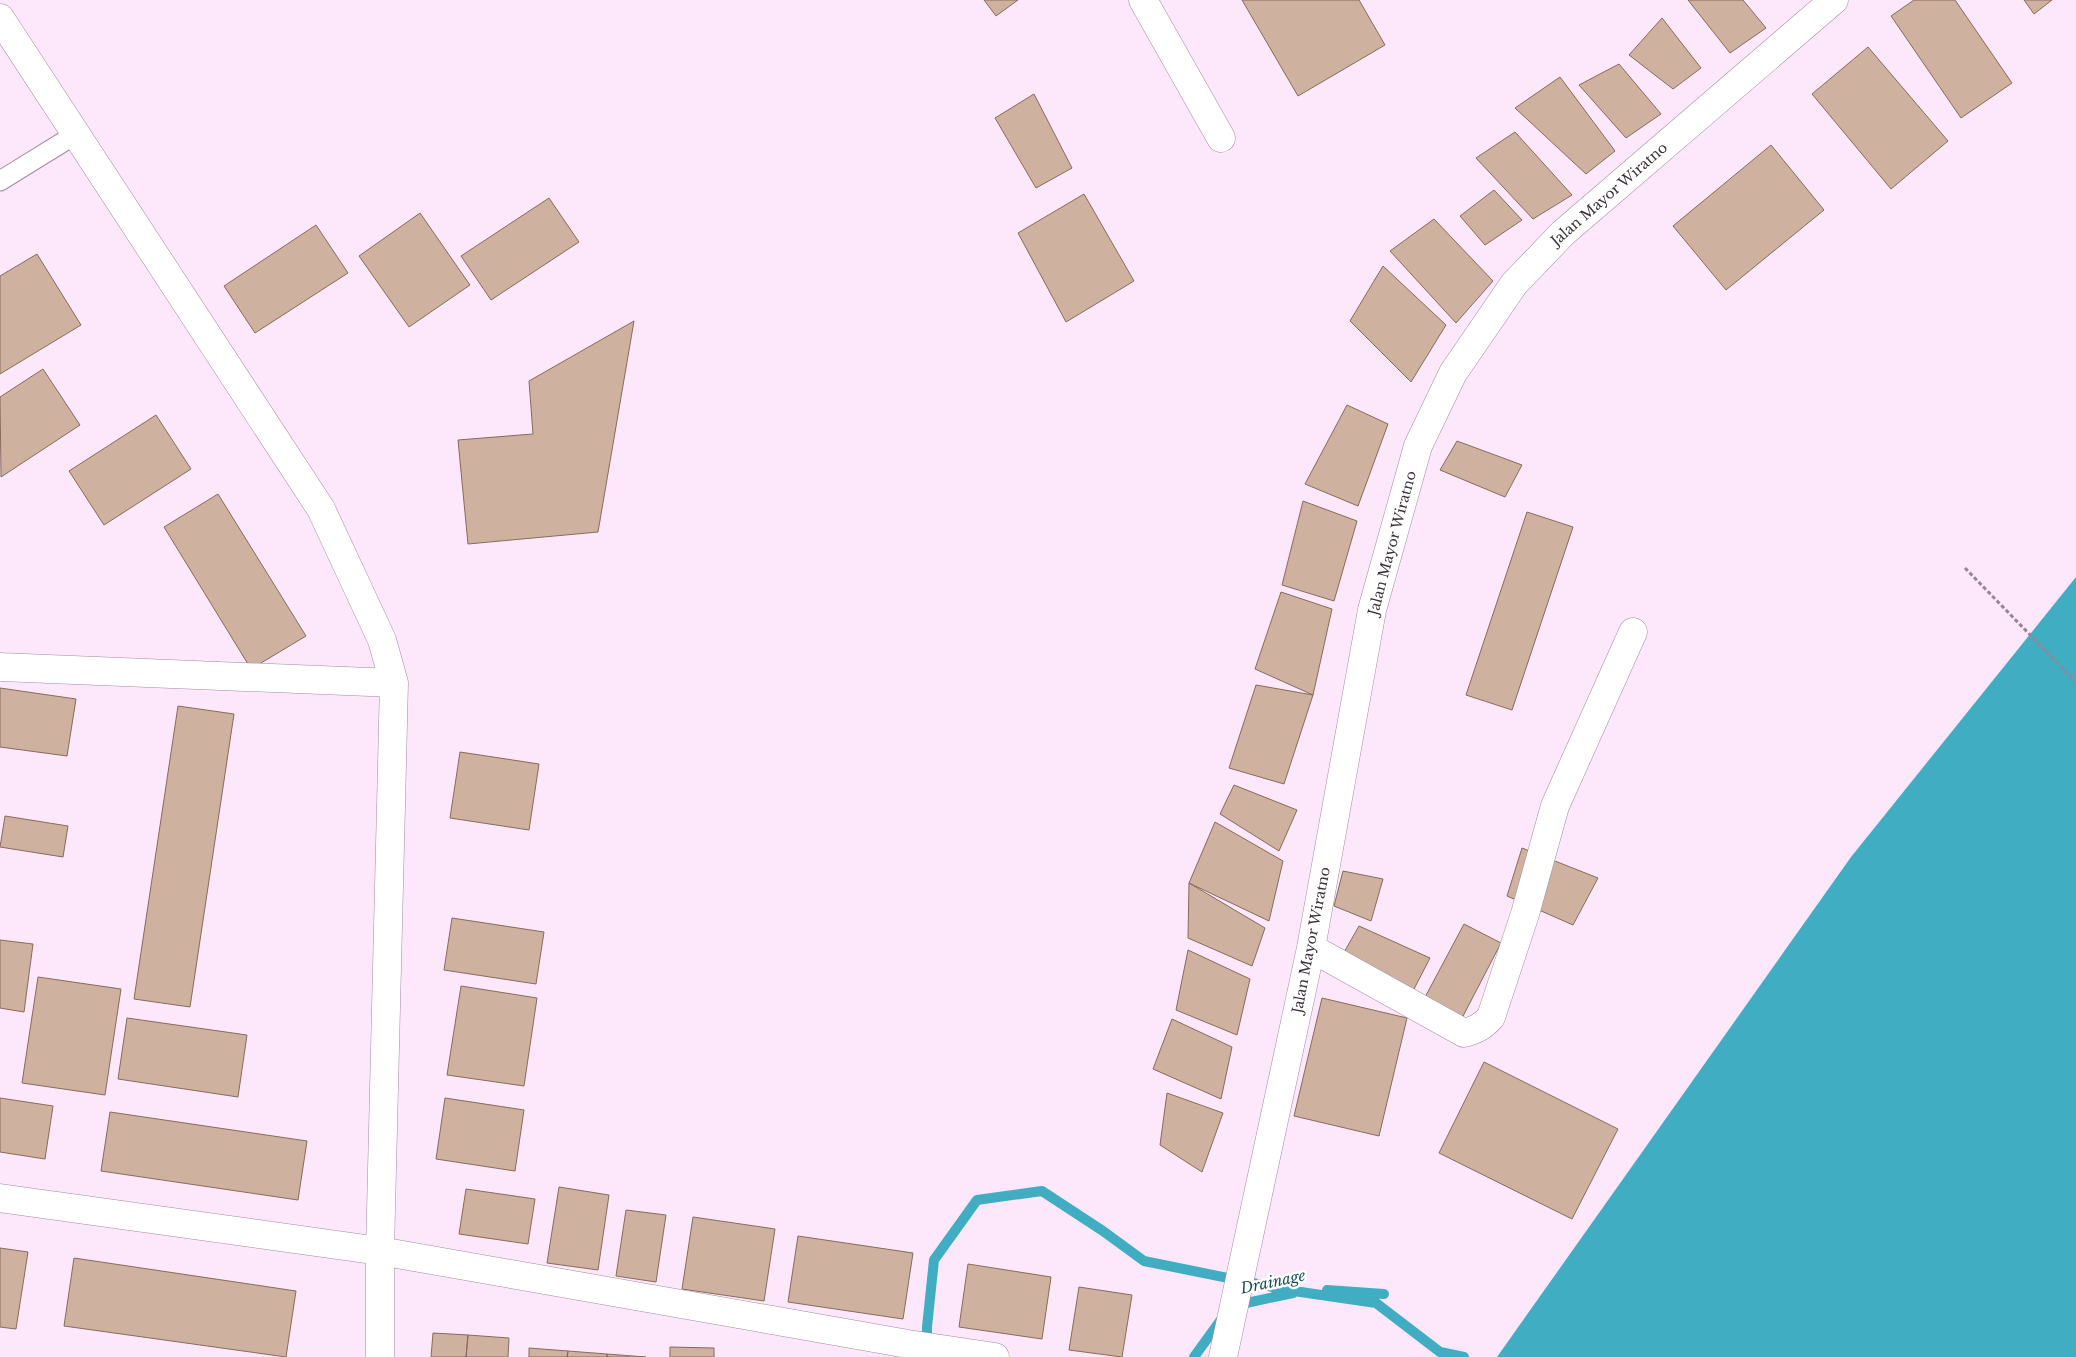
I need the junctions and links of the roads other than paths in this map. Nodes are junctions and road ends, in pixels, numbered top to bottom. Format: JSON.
{"nodes":[{"id":1,"x":1143,"y":0,"type":"edge"},
{"id":2,"x":1834,"y":0,"type":"edge"},
{"id":3,"x":0,"y":18,"type":"edge"},
{"id":4,"x":76,"y":134,"type":"junction"},
{"id":5,"x":1221,"y":138,"type":"dead end"},
{"id":6,"x":0,"y":181,"type":"edge"},
{"id":7,"x":1633,"y":632,"type":"dead end"},
{"id":8,"x":0,"y":667,"type":"edge"},
{"id":9,"x":394,"y":683,"type":"junction"},
{"id":10,"x":1311,"y":948,"type":"junction"},
{"id":11,"x":0,"y":1198,"type":"edge"},
{"id":12,"x":380,"y":1251,"type":"junction"},
{"id":13,"x":380,"y":1357,"type":"edge"},
{"id":14,"x":995,"y":1357,"type":"edge"},
{"id":15,"x":1223,"y":1357,"type":"edge"}],
"edges":[{"from":1,"to":5,"type":"street"},
{"from":2,"to":10,"type":"street","name":"Jalan Mayor Wiratno"},
{"from":3,"to":4,"type":"street"},
{"from":4,"to":6,"type":"lane"},
{"from":4,"to":9,"type":"street"},
{"from":7,"to":10,"type":"street"},
{"from":8,"to":9,"type":"street"},
{"from":9,"to":12,"type":"street"},
{"from":10,"to":15,"type":"street","name":"Jalan Mayor Wiratno"},
{"from":11,"to":12,"type":"street"},
{"from":12,"to":13,"type":"street"},
{"from":12,"to":14,"type":"street"}]}
